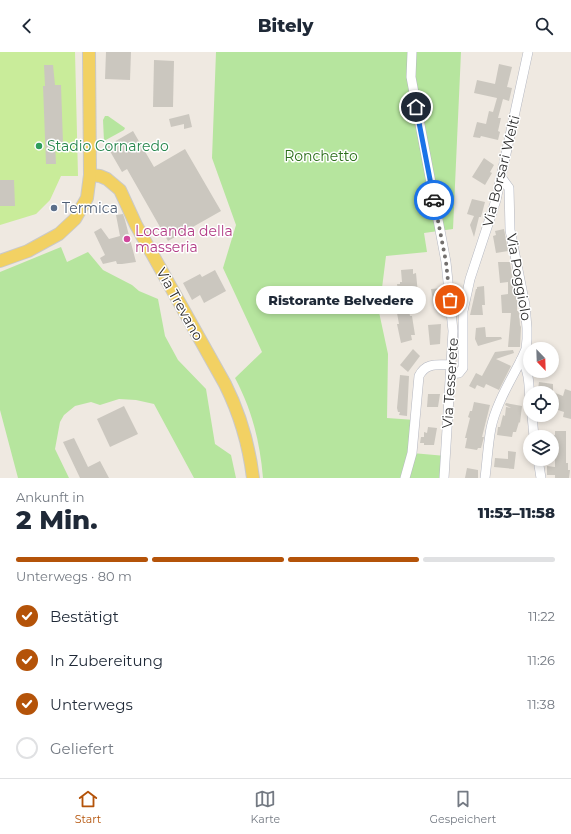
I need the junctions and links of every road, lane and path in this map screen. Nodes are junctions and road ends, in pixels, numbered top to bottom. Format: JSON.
{"nodes":[{"id":1,"x":89,"y":52,"type":"edge"},
{"id":2,"x":412,"y":52,"type":"edge"},
{"id":3,"x":528,"y":52,"type":"edge"},
{"id":4,"x":90,"y":175,"type":"junction"},
{"id":5,"x":501,"y":177,"type":"junction"},
{"id":6,"x":0,"y":261,"type":"edge"},
{"id":7,"x":521,"y":360,"type":"junction"},
{"id":8,"x":451,"y":369,"type":"junction"},
{"id":9,"x":528,"y":386,"type":"edge"},
{"id":10,"x":539,"y":466,"type":"edge"},
{"id":11,"x":253,"y":478,"type":"edge"},
{"id":12,"x":405,"y":478,"type":"edge"},
{"id":13,"x":444,"y":478,"type":"edge"},
{"id":14,"x":485,"y":478,"type":"edge"},
{"id":15,"x":541,"y":478,"type":"edge"}],
"edges":[{"from":1,"to":4,"type":"main road"},
{"from":2,"to":8,"type":"street","name":"Via Tesserete"},
{"from":3,"to":5,"type":"street","name":"Via Borsari Welti"},
{"from":4,"to":6,"type":"main road"},
{"from":4,"to":11,"type":"main road","name":"Via Trevano"},
{"from":5,"to":7,"type":"street","name":"Via Poggiolo"},
{"from":5,"to":8,"type":"street","name":"Via Borsari Welti"},
{"from":7,"to":9,"type":"street"},
{"from":7,"to":14,"type":"street","name":"Via Poggiolo"},
{"from":8,"to":12,"type":"street"},
{"from":8,"to":13,"type":"street","name":"Via Tesserete"},
{"from":10,"to":15,"type":"street"}]}
